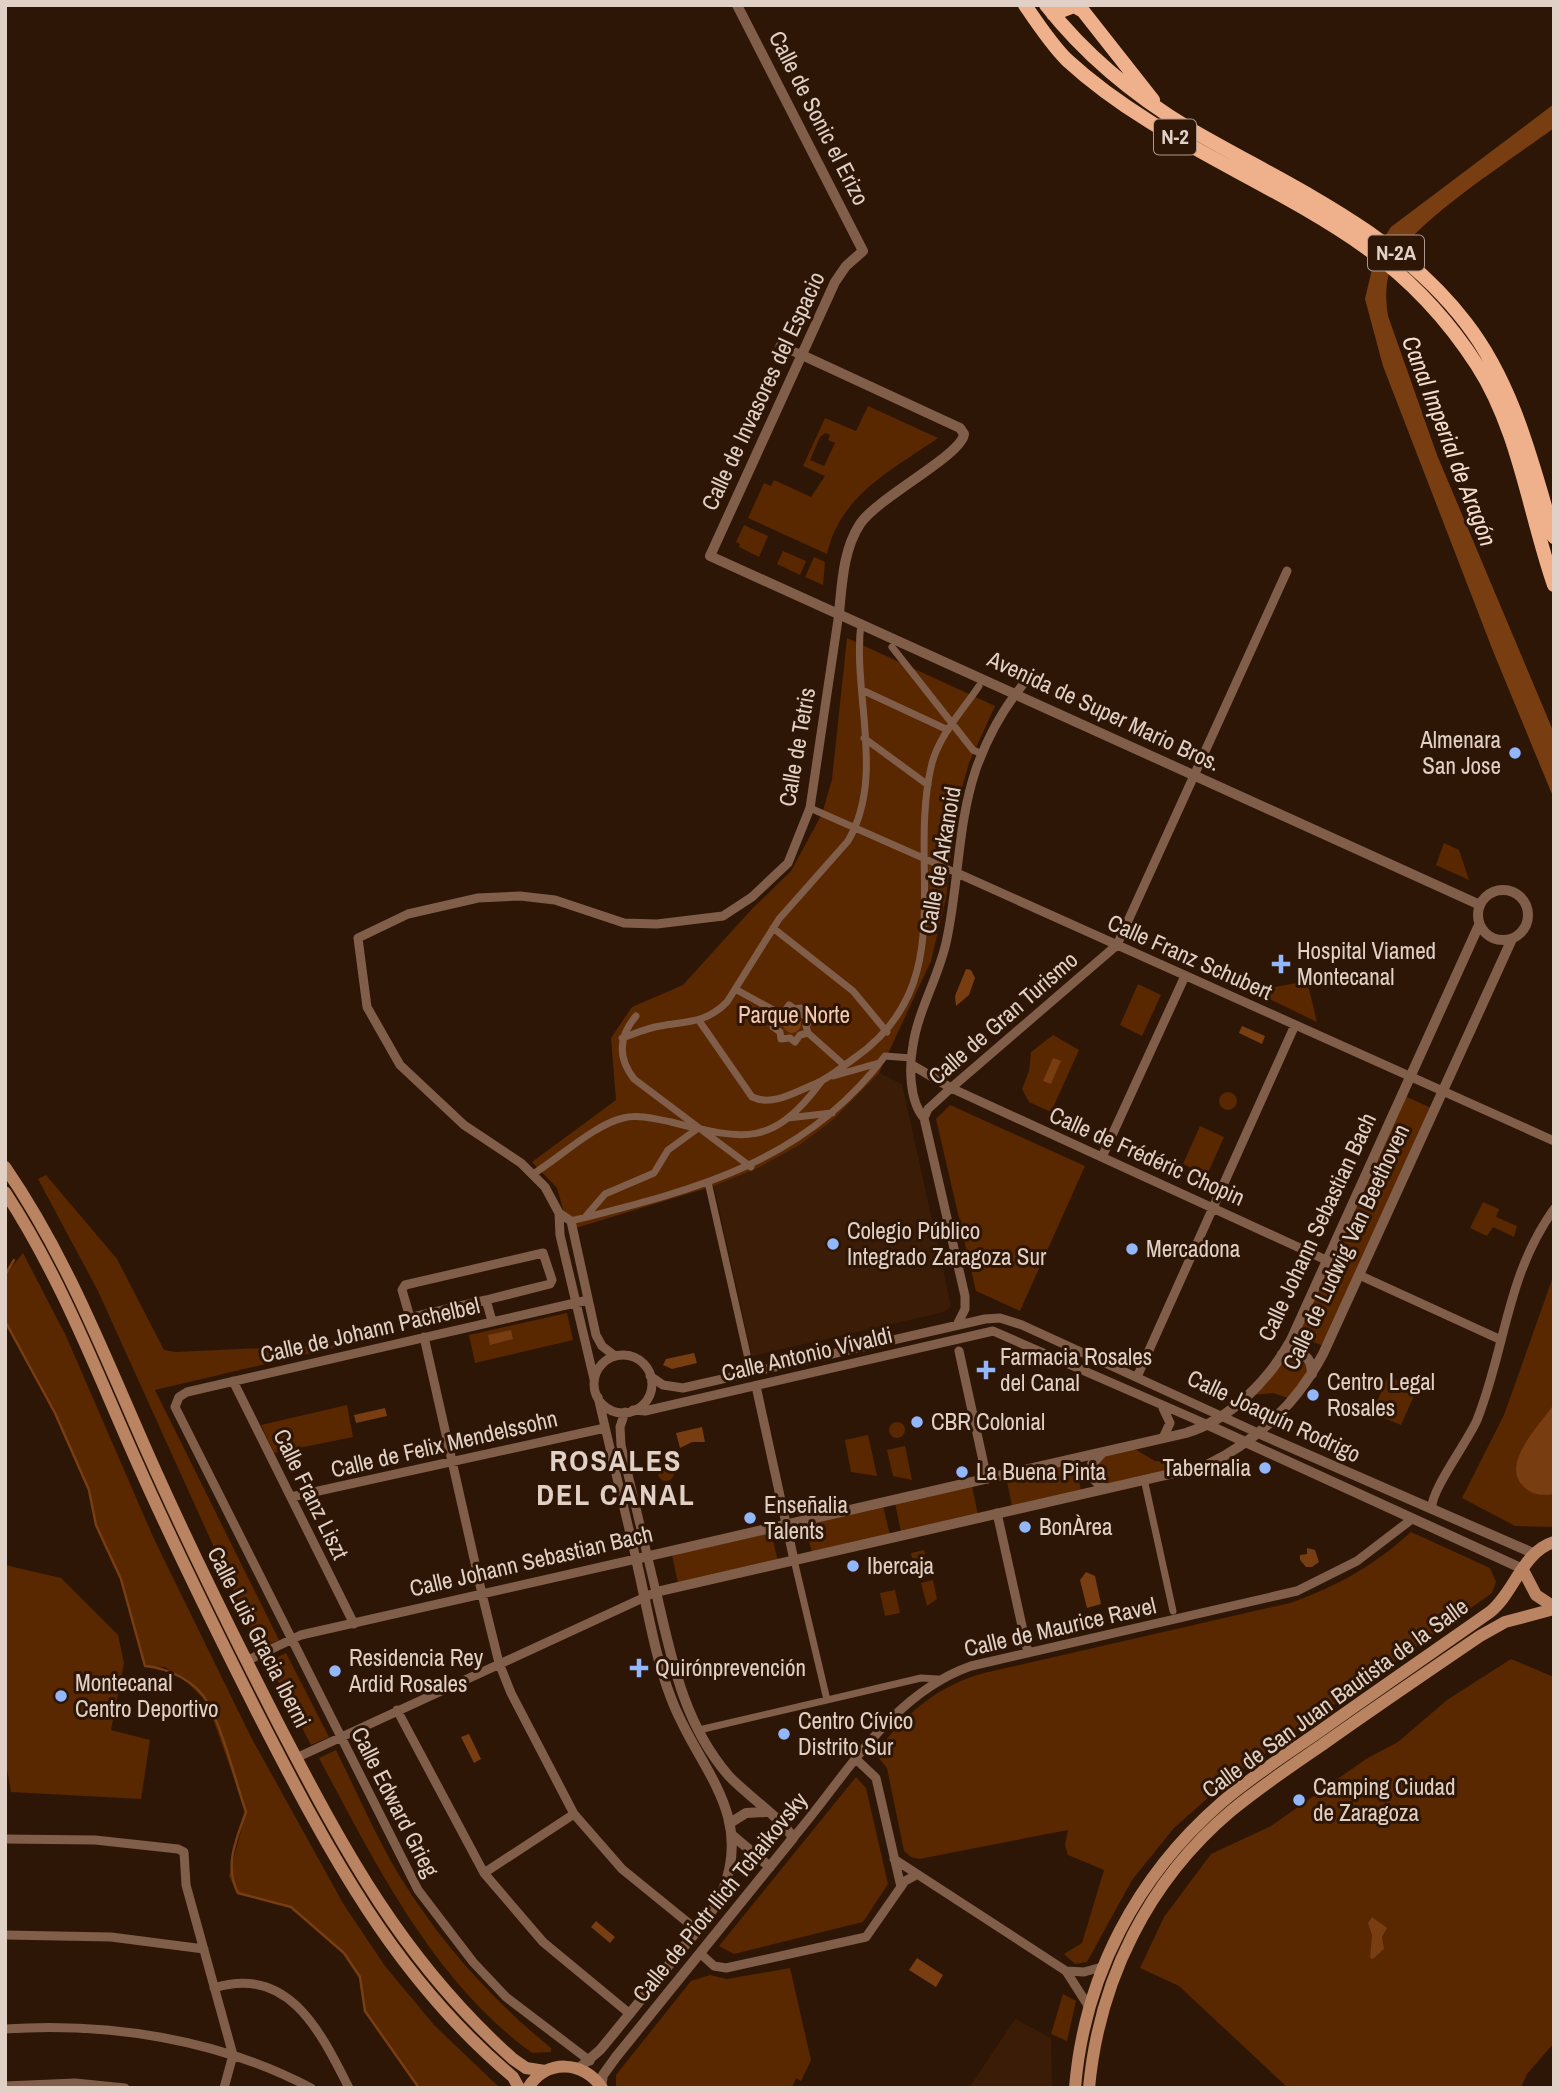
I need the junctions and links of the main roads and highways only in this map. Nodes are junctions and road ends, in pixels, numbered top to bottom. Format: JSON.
{"nodes":[{"id":1,"x":1025,"y":5,"type":"edge"},
{"id":2,"x":1049,"y":10,"type":"edge"},
{"id":3,"x":1157,"y":107,"type":"junction"},
{"id":4,"x":1354,"y":220,"type":"joint"},
{"id":5,"x":1554,"y":537,"type":"edge"},
{"id":6,"x":1554,"y":585,"type":"edge"},
{"id":7,"x":5,"y":1167,"type":"edge"},
{"id":8,"x":5,"y":1192,"type":"edge"},
{"id":9,"x":1554,"y":1542,"type":"edge"},
{"id":10,"x":1523,"y":1569,"type":"junction"},
{"id":11,"x":1554,"y":1608,"type":"edge"},
{"id":12,"x":545,"y":2071,"type":"junction"},
{"id":13,"x":601,"y":2087,"type":"edge"},
{"id":14,"x":519,"y":2088,"type":"edge"},
{"id":15,"x":528,"y":2088,"type":"edge"},
{"id":16,"x":1075,"y":2088,"type":"edge"},
{"id":17,"x":1089,"y":2088,"type":"edge"}],
"edges":[{"from":1,"to":6,"type":"highway","number":"N-2"},
{"from":2,"to":3,"type":"highway","number":"N-2"},
{"from":2,"to":3,"type":"highway"},
{"from":3,"to":4,"type":"highway","number":"N-2"},
{"from":4,"to":5,"type":"highway","number":"N-2A"},
{"from":7,"to":12,"type":"main road","name":"Calle Luis Gracia Iberni"},
{"from":8,"to":14,"type":"main road","name":"Calle Luis Gracia Iberni"},
{"from":9,"to":10,"type":"main road","name":"Calle de San Juan Bautista de la Salle"},
{"from":10,"to":11,"type":"main road"},
{"from":10,"to":16,"type":"main road","name":"Calle de San Juan Bautista de la Salle"},
{"from":11,"to":17,"type":"main road","name":"Calle de San Juan Bautista de la Salle"},
{"from":12,"to":13,"type":"main road"},
{"from":12,"to":15,"type":"main road"}]}
